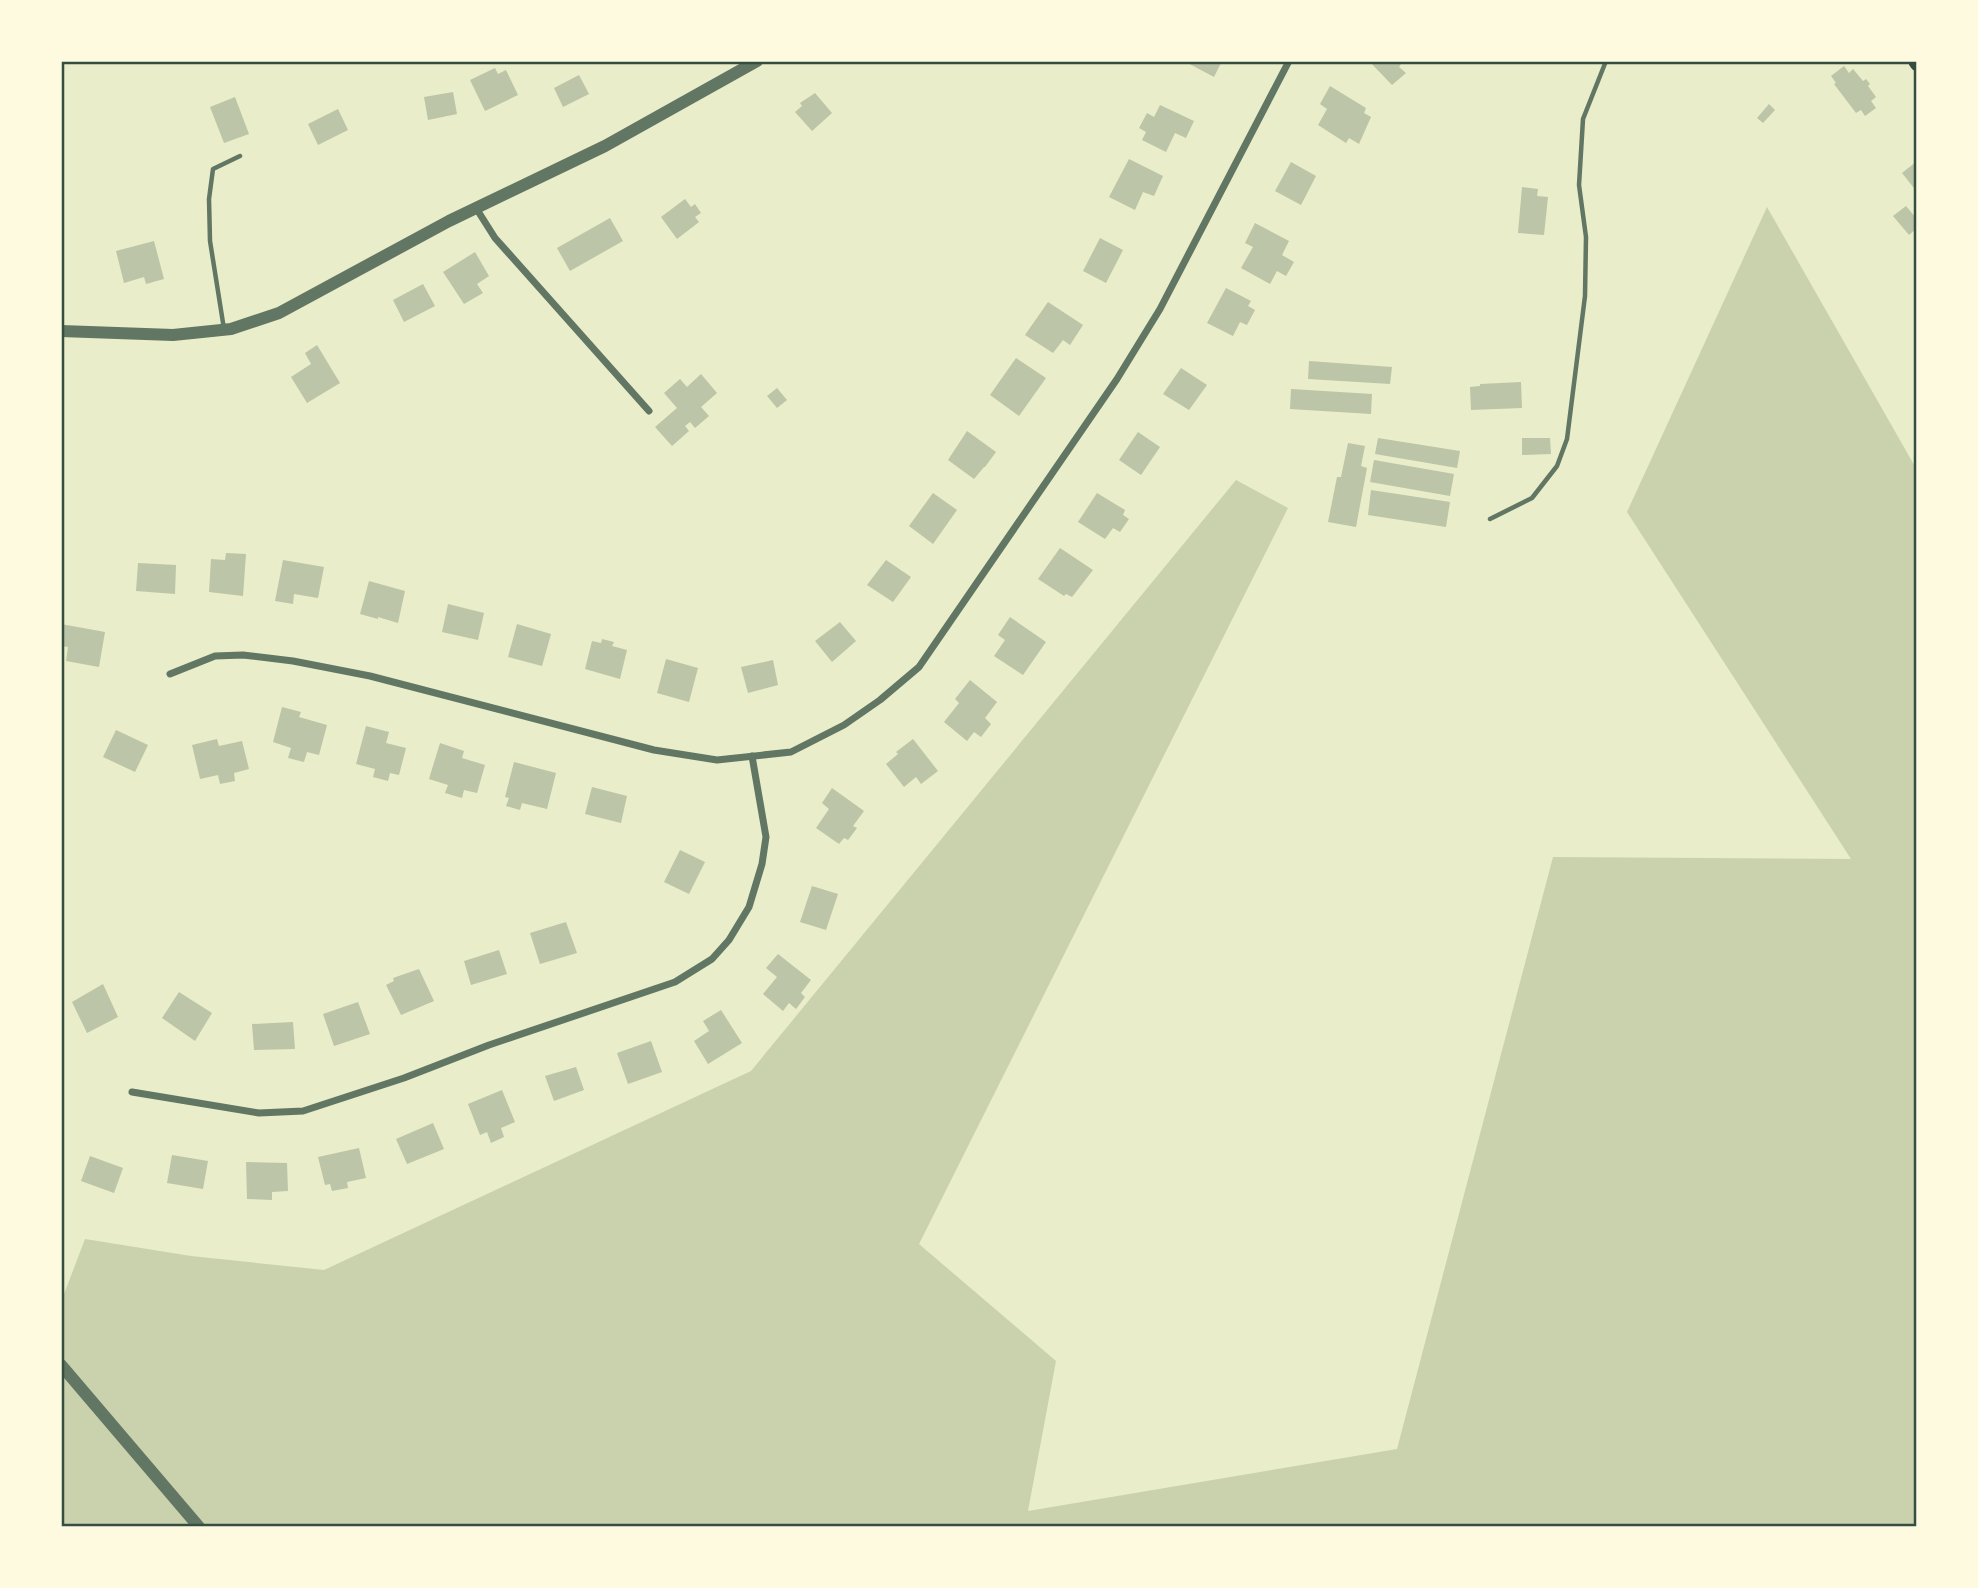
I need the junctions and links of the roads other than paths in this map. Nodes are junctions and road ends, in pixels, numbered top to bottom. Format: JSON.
{"nodes":[{"id":1,"x":757,"y":61,"type":"edge"},
{"id":2,"x":1289,"y":61,"type":"edge"},
{"id":3,"x":1606,"y":61,"type":"edge"},
{"id":4,"x":240,"y":156,"type":"dead end"},
{"id":5,"x":476,"y":208,"type":"junction"},
{"id":6,"x":224,"y":330,"type":"junction"},
{"id":7,"x":61,"y":331,"type":"edge"},
{"id":8,"x":649,"y":411,"type":"dead end"},
{"id":9,"x":1490,"y":519,"type":"dead end"},
{"id":10,"x":170,"y":674,"type":"dead end"},
{"id":11,"x":752,"y":756,"type":"junction"},
{"id":12,"x":132,"y":1092,"type":"dead end"},
{"id":13,"x":61,"y":1365,"type":"edge"},
{"id":14,"x":199,"y":1527,"type":"edge"}],
"edges":[{"from":1,"to":5,"type":"street"},
{"from":2,"to":11,"type":"street"},
{"from":3,"to":9,"type":"lane"},
{"from":4,"to":6,"type":"lane"},
{"from":5,"to":6,"type":"street"},
{"from":5,"to":8,"type":"street"},
{"from":6,"to":7,"type":"street"},
{"from":10,"to":11,"type":"street"},
{"from":11,"to":12,"type":"street"},
{"from":13,"to":14,"type":"street"}]}
